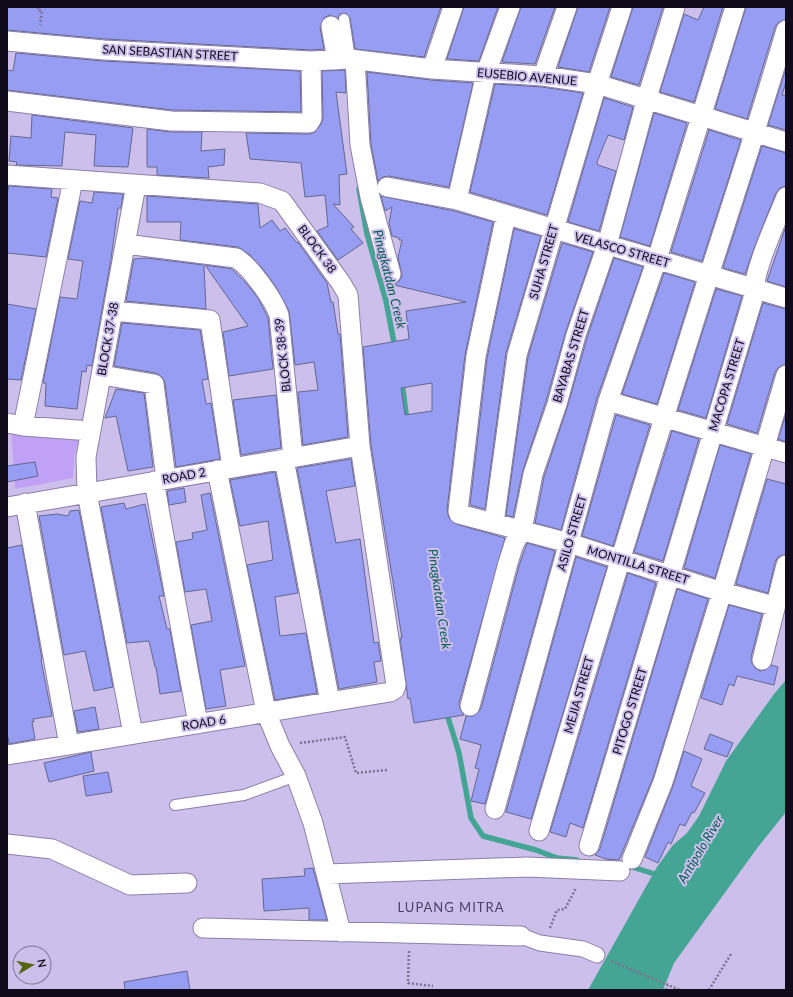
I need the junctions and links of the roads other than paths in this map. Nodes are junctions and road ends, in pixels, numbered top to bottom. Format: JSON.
{"nodes":[{"id":1,"x":453,"y":7,"type":"edge"},
{"id":2,"x":510,"y":7,"type":"edge"},
{"id":3,"x":567,"y":7,"type":"edge"},
{"id":4,"x":622,"y":7,"type":"edge"},
{"id":5,"x":676,"y":7,"type":"edge"},
{"id":6,"x":735,"y":7,"type":"edge"},
{"id":7,"x":338,"y":22,"type":"dead end"},
{"id":8,"x":786,"y":30,"type":"edge"},
{"id":9,"x":7,"y":41,"type":"edge"},
{"id":10,"x":344,"y":60,"type":"junction"},
{"id":11,"x":311,"y":61,"type":"junction"},
{"id":12,"x":432,"y":68,"type":"junction"},
{"id":13,"x":486,"y":73,"type":"junction"},
{"id":14,"x":543,"y":76,"type":"junction"},
{"id":15,"x":596,"y":84,"type":"junction"},
{"id":16,"x":7,"y":101,"type":"edge"},
{"id":17,"x":646,"y":101,"type":"junction"},
{"id":18,"x":700,"y":116,"type":"junction"},
{"id":19,"x":756,"y":134,"type":"junction"},
{"id":20,"x":786,"y":142,"type":"edge"},
{"id":21,"x":7,"y":176,"type":"edge"},
{"id":22,"x":73,"y":180,"type":"junction"},
{"id":23,"x":136,"y":185,"type":"junction"},
{"id":24,"x":387,"y":187,"type":"dead end"},
{"id":25,"x":786,"y":198,"type":"edge"},
{"id":26,"x":457,"y":200,"type":"junction"},
{"id":27,"x":506,"y":215,"type":"junction"},
{"id":28,"x":553,"y":230,"type":"junction"},
{"id":29,"x":125,"y":244,"type":"junction"},
{"id":30,"x":607,"y":245,"type":"junction"},
{"id":31,"x":656,"y":259,"type":"junction"},
{"id":32,"x":391,"y":274,"type":"dead end"},
{"id":33,"x":709,"y":275,"type":"junction"},
{"id":34,"x":753,"y":287,"type":"junction"},
{"id":35,"x":786,"y":298,"type":"edge"},
{"id":36,"x":113,"y":311,"type":"junction"},
{"id":37,"x":102,"y":375,"type":"junction"},
{"id":38,"x":786,"y":375,"type":"edge"},
{"id":39,"x":608,"y":401,"type":"junction"},
{"id":40,"x":665,"y":418,"type":"junction"},
{"id":41,"x":15,"y":425,"type":"edge"},
{"id":42,"x":91,"y":431,"type":"junction"},
{"id":43,"x":713,"y":432,"type":"junction"},
{"id":44,"x":360,"y":446,"type":"junction"},
{"id":45,"x":764,"y":446,"type":"junction"},
{"id":46,"x":786,"y":453,"type":"edge"},
{"id":47,"x":289,"y":458,"type":"junction"},
{"id":48,"x":225,"y":469,"type":"junction"},
{"id":49,"x":160,"y":480,"type":"junction"},
{"id":50,"x":87,"y":493,"type":"junction"},
{"id":51,"x":25,"y":503,"type":"junction"},
{"id":52,"x":7,"y":506,"type":"edge"},
{"id":53,"x":494,"y":523,"type":"junction"},
{"id":54,"x":522,"y":530,"type":"junction"},
{"id":55,"x":569,"y":543,"type":"junction"},
{"id":56,"x":619,"y":560,"type":"junction"},
{"id":57,"x":786,"y":565,"type":"edge"},
{"id":58,"x":670,"y":575,"type":"junction"},
{"id":59,"x":722,"y":592,"type":"junction"},
{"id":60,"x":774,"y":606,"type":"junction"},
{"id":61,"x":762,"y":660,"type":"dead end"},
{"id":62,"x":396,"y":685,"type":"joint"},
{"id":63,"x":330,"y":702,"type":"junction"},
{"id":64,"x":470,"y":706,"type":"dead end"},
{"id":65,"x":266,"y":712,"type":"junction"},
{"id":66,"x":198,"y":724,"type":"junction"},
{"id":67,"x":133,"y":734,"type":"junction"},
{"id":68,"x":69,"y":745,"type":"junction"},
{"id":69,"x":7,"y":754,"type":"edge"},
{"id":70,"x":296,"y":776,"type":"junction"},
{"id":71,"x":175,"y":804,"type":"dead end"},
{"id":72,"x":495,"y":809,"type":"dead end"},
{"id":73,"x":539,"y":831,"type":"dead end"},
{"id":74,"x":7,"y":844,"type":"edge"},
{"id":75,"x":589,"y":846,"type":"dead end"},
{"id":76,"x":327,"y":874,"type":"junction"},
{"id":77,"x":187,"y":883,"type":"dead end"},
{"id":78,"x":203,"y":928,"type":"dead end"},
{"id":79,"x":341,"y":932,"type":"junction"},
{"id":80,"x":521,"y":936,"type":"joint"},
{"id":81,"x":597,"y":956,"type":"road end"}],
"edges":[{"from":1,"to":12,"type":"street"},
{"from":2,"to":13,"type":"street"},
{"from":3,"to":14,"type":"street"},
{"from":4,"to":15,"type":"street","name":"SUHA STREET"},
{"from":5,"to":17,"type":"street","name":"BAYABAS STREET"},
{"from":6,"to":18,"type":"street","name":"ASILO STREET"},
{"from":7,"to":10,"type":"street"},
{"from":8,"to":19,"type":"street"},
{"from":9,"to":11,"type":"street","name":"SAN SEBASTIAN STREET"},
{"from":10,"to":11,"type":"street","name":"SAN SEBASTIAN STREET"},
{"from":10,"to":12,"type":"street","name":"EUSEBIO AVENUE"},
{"from":10,"to":32,"type":"street"},
{"from":11,"to":16,"type":"street"},
{"from":12,"to":13,"type":"street","name":"EUSEBIO AVENUE"},
{"from":13,"to":14,"type":"street","name":"EUSEBIO AVENUE"},
{"from":13,"to":26,"type":"street"},
{"from":14,"to":15,"type":"street","name":"EUSEBIO AVENUE"},
{"from":15,"to":17,"type":"street","name":"EUSEBIO AVENUE"},
{"from":15,"to":28,"type":"street","name":"SUHA STREET"},
{"from":17,"to":18,"type":"street","name":"EUSEBIO AVENUE"},
{"from":17,"to":30,"type":"street","name":"BAYABAS STREET"},
{"from":18,"to":19,"type":"street","name":"EUSEBIO AVENUE"},
{"from":18,"to":31,"type":"street","name":"ASILO STREET"},
{"from":19,"to":20,"type":"street","name":"EUSEBIO AVENUE"},
{"from":19,"to":33,"type":"street"},
{"from":21,"to":22,"type":"street","name":"BLOCK 38"},
{"from":22,"to":23,"type":"street","name":"BLOCK 38"},
{"from":22,"to":41,"type":"street"},
{"from":23,"to":29,"type":"street","name":"BLOCK 37-38"},
{"from":23,"to":44,"type":"street","name":"BLOCK 38"},
{"from":24,"to":26,"type":"street","name":"VELASCO STREET"},
{"from":25,"to":34,"type":"street","name":"MACOPA STREET"},
{"from":26,"to":27,"type":"street","name":"VELASCO STREET"},
{"from":27,"to":28,"type":"street","name":"VELASCO STREET"},
{"from":27,"to":53,"type":"street","name":"MONTILLA STREET"},
{"from":28,"to":30,"type":"street","name":"VELASCO STREET"},
{"from":28,"to":53,"type":"street","name":"SUHA STREET"},
{"from":29,"to":36,"type":"street","name":"BLOCK 37-38"},
{"from":29,"to":47,"type":"street","name":"BLOCK 38-39"},
{"from":30,"to":31,"type":"street","name":"VELASCO STREET"},
{"from":30,"to":54,"type":"street","name":"BAYABAS STREET"},
{"from":31,"to":33,"type":"street","name":"VELASCO STREET"},
{"from":31,"to":39,"type":"street","name":"ASILO STREET"},
{"from":33,"to":34,"type":"street","name":"VELASCO STREET"},
{"from":33,"to":40,"type":"street"},
{"from":34,"to":35,"type":"street","name":"VELASCO STREET"},
{"from":34,"to":43,"type":"street","name":"MACOPA STREET"},
{"from":36,"to":37,"type":"street","name":"BLOCK 37-38"},
{"from":36,"to":48,"type":"street"},
{"from":37,"to":42,"type":"street","name":"BLOCK 37-38"},
{"from":37,"to":49,"type":"street"},
{"from":38,"to":45,"type":"street"},
{"from":39,"to":40,"type":"street"},
{"from":39,"to":55,"type":"street","name":"ASILO STREET"},
{"from":40,"to":43,"type":"street"},
{"from":40,"to":56,"type":"street"},
{"from":41,"to":42,"type":"street"},
{"from":42,"to":50,"type":"street","name":"BLOCK 37-38"},
{"from":43,"to":45,"type":"street"},
{"from":43,"to":58,"type":"street","name":"MACOPA STREET"},
{"from":44,"to":47,"type":"street","name":"ROAD 2"},
{"from":44,"to":62,"type":"street","name":"BLOCK 38"},
{"from":45,"to":46,"type":"street"},
{"from":45,"to":59,"type":"street"},
{"from":47,"to":48,"type":"street","name":"ROAD 2"},
{"from":47,"to":63,"type":"street","name":"BLOCK 38-39"},
{"from":48,"to":49,"type":"street","name":"ROAD 2"},
{"from":48,"to":65,"type":"street"},
{"from":49,"to":50,"type":"street","name":"ROAD 2"},
{"from":49,"to":66,"type":"street"},
{"from":50,"to":51,"type":"street","name":"ROAD 2"},
{"from":50,"to":67,"type":"street","name":"BLOCK 37-38"},
{"from":51,"to":52,"type":"street","name":"ROAD 2"},
{"from":51,"to":68,"type":"street"},
{"from":53,"to":54,"type":"street","name":"MONTILLA STREET"},
{"from":54,"to":55,"type":"street","name":"MONTILLA STREET"},
{"from":54,"to":64,"type":"street","name":"BAYABAS STREET"},
{"from":55,"to":56,"type":"street","name":"MONTILLA STREET"},
{"from":55,"to":72,"type":"street","name":"ASILO STREET"},
{"from":56,"to":58,"type":"street","name":"MONTILLA STREET"},
{"from":56,"to":73,"type":"street","name":"MEJIA STREET"},
{"from":57,"to":60,"type":"street"},
{"from":58,"to":59,"type":"street","name":"MONTILLA STREET"},
{"from":58,"to":75,"type":"street","name":"PITOGO STREET"},
{"from":59,"to":60,"type":"street","name":"MONTILLA STREET"},
{"from":59,"to":76,"type":"street"},
{"from":60,"to":61,"type":"street"},
{"from":62,"to":63,"type":"street","name":"ROAD 6"},
{"from":63,"to":65,"type":"street","name":"ROAD 6"},
{"from":65,"to":66,"type":"street","name":"ROAD 6"},
{"from":65,"to":70,"type":"street"},
{"from":66,"to":67,"type":"street","name":"ROAD 6"},
{"from":67,"to":68,"type":"street","name":"ROAD 6"},
{"from":68,"to":69,"type":"street","name":"ROAD 6"},
{"from":70,"to":71,"type":"lane"},
{"from":70,"to":76,"type":"street"},
{"from":74,"to":77,"type":"street"},
{"from":76,"to":79,"type":"street"},
{"from":78,"to":79,"type":"street"},
{"from":79,"to":80,"type":"street"},
{"from":80,"to":81,"type":"street"}]}
